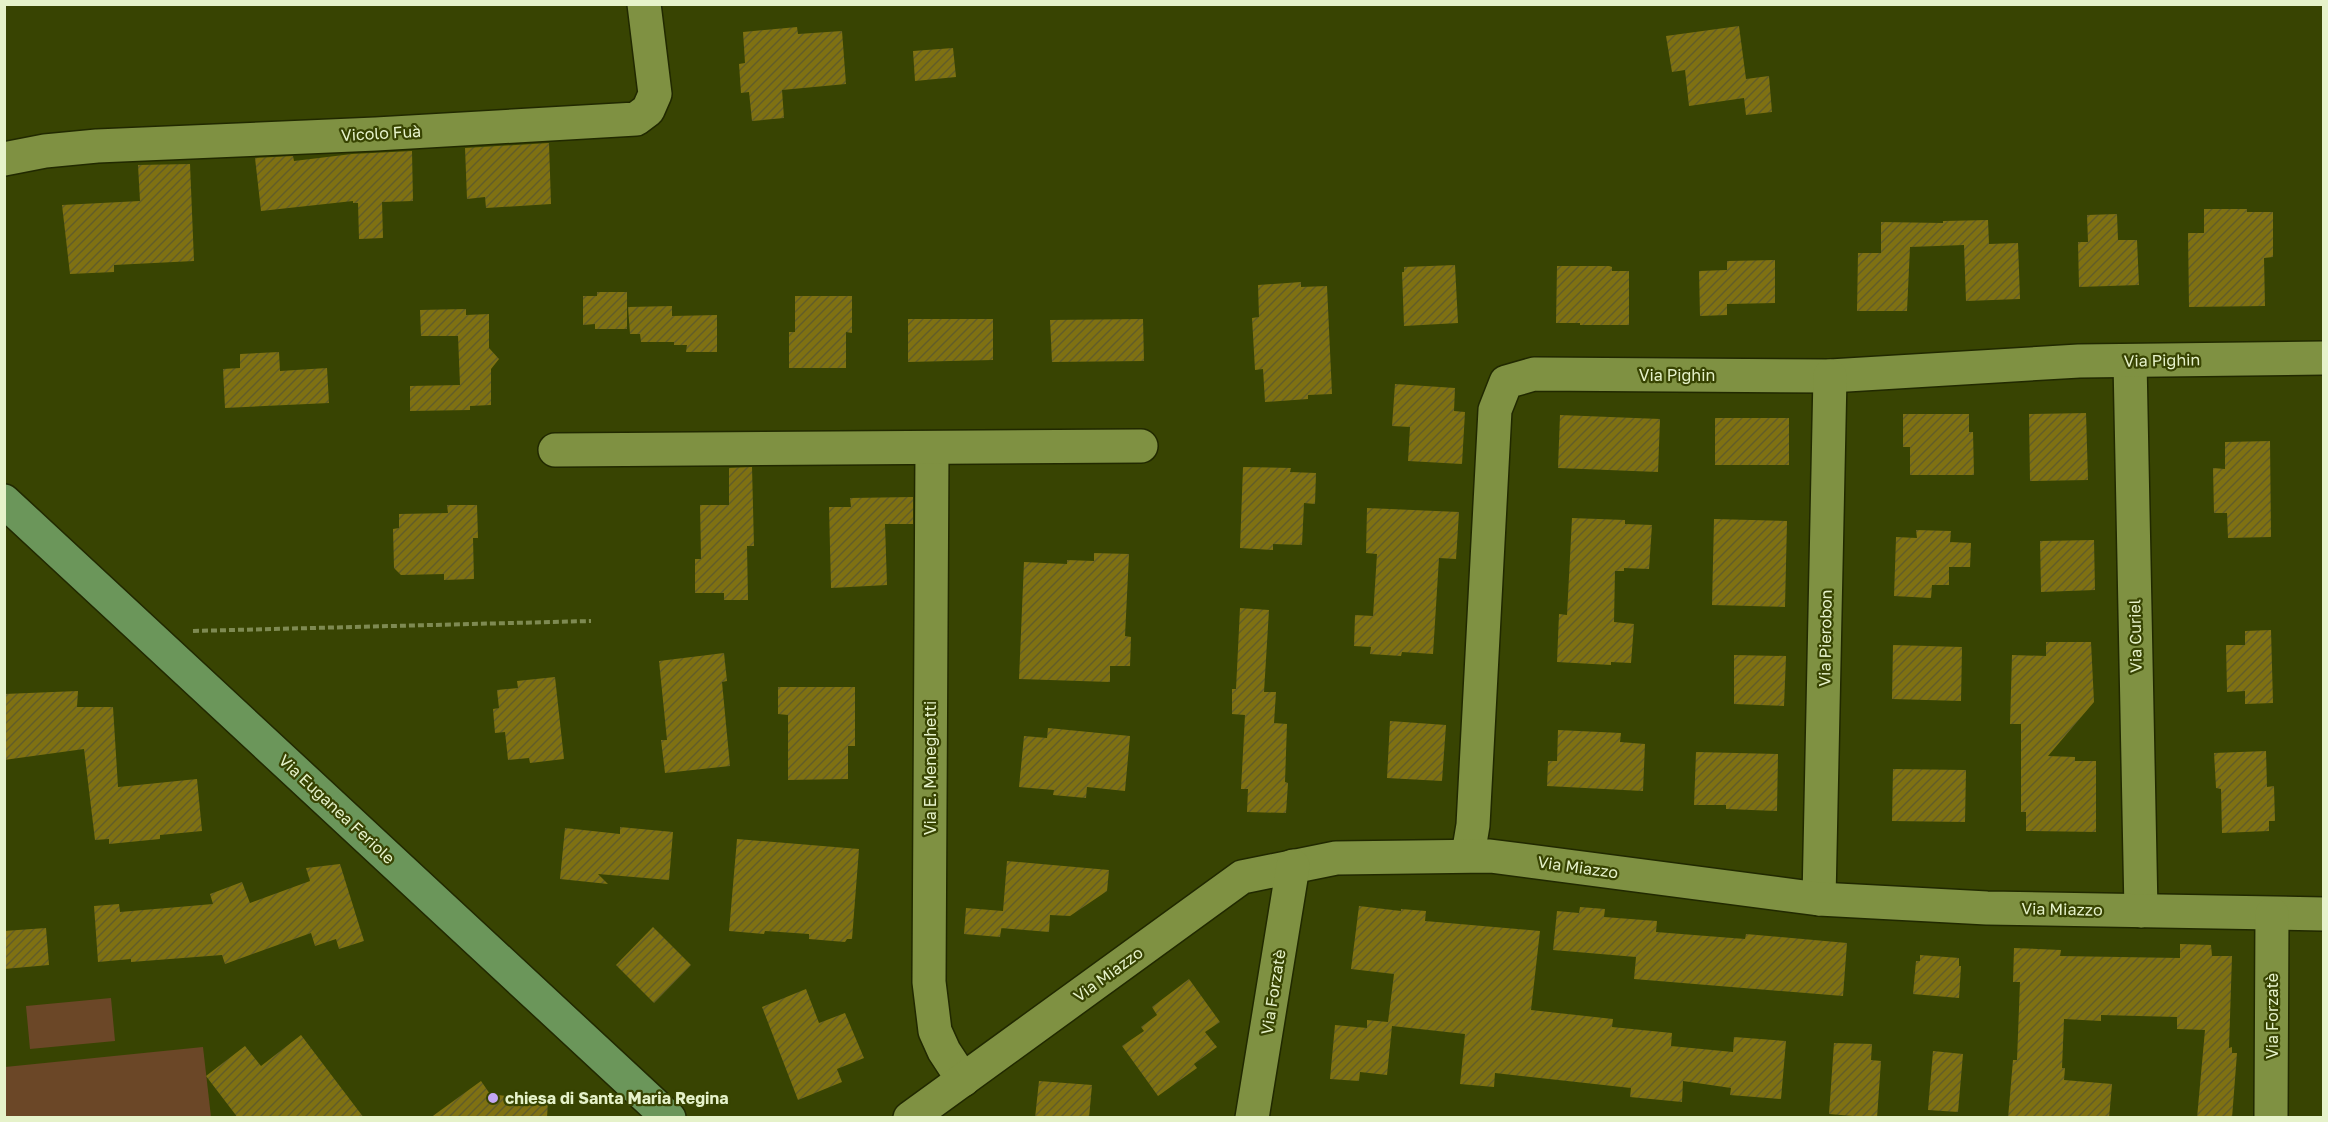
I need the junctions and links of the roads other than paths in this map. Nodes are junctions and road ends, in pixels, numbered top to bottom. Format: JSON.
{"nodes":[{"id":1,"x":644,"y":4,"type":"edge"},
{"id":2,"x":4,"y":159,"type":"edge"},
{"id":3,"x":2324,"y":358,"type":"edge"},
{"id":4,"x":2130,"y":361,"type":"junction"},
{"id":5,"x":1830,"y":376,"type":"junction"},
{"id":6,"x":1141,"y":446,"type":"dead end"},
{"id":7,"x":932,"y":449,"type":"junction"},
{"id":8,"x":555,"y":450,"type":"dead end"},
{"id":9,"x":4,"y":501,"type":"edge"},
{"id":10,"x":1468,"y":855,"type":"junction"},
{"id":11,"x":1293,"y":866,"type":"junction"},
{"id":12,"x":1819,"y":899,"type":"junction"},
{"id":13,"x":2141,"y":910,"type":"junction"},
{"id":14,"x":2272,"y":914,"type":"junction"},
{"id":15,"x":2324,"y":914,"type":"edge"},
{"id":16,"x":963,"y":1080,"type":"junction"},
{"id":17,"x":669,"y":1118,"type":"edge"},
{"id":18,"x":910,"y":1118,"type":"edge"},
{"id":19,"x":1252,"y":1118,"type":"edge"},
{"id":20,"x":2271,"y":1118,"type":"edge"}],
"edges":[{"from":1,"to":2,"type":"street","name":"Vicolo Fuà"},
{"from":3,"to":4,"type":"street","name":"Via Pighin"},
{"from":4,"to":5,"type":"street","name":"Via Pighin"},
{"from":4,"to":13,"type":"street","name":"Via Curiel"},
{"from":5,"to":10,"type":"street","name":"Via Pighin"},
{"from":5,"to":12,"type":"street","name":"Via Pierobon"},
{"from":6,"to":7,"type":"street"},
{"from":7,"to":8,"type":"street"},
{"from":7,"to":16,"type":"street","name":"Via E. Meneghetti"},
{"from":9,"to":17,"type":"main road","name":"Via Euganea Feriole"},
{"from":10,"to":11,"type":"street","name":"Via Miazzo"},
{"from":10,"to":12,"type":"street","name":"Via Miazzo"},
{"from":11,"to":16,"type":"street","name":"Via Miazzo"},
{"from":11,"to":19,"type":"street","name":"Via Forzatè"},
{"from":12,"to":13,"type":"street","name":"Via Miazzo"},
{"from":13,"to":14,"type":"street","name":"Via Miazzo"},
{"from":14,"to":15,"type":"street","name":"Via Miazzo"},
{"from":14,"to":20,"type":"street","name":"Via Forzatè"},
{"from":16,"to":18,"type":"street","name":"Via Miazzo"}]}
